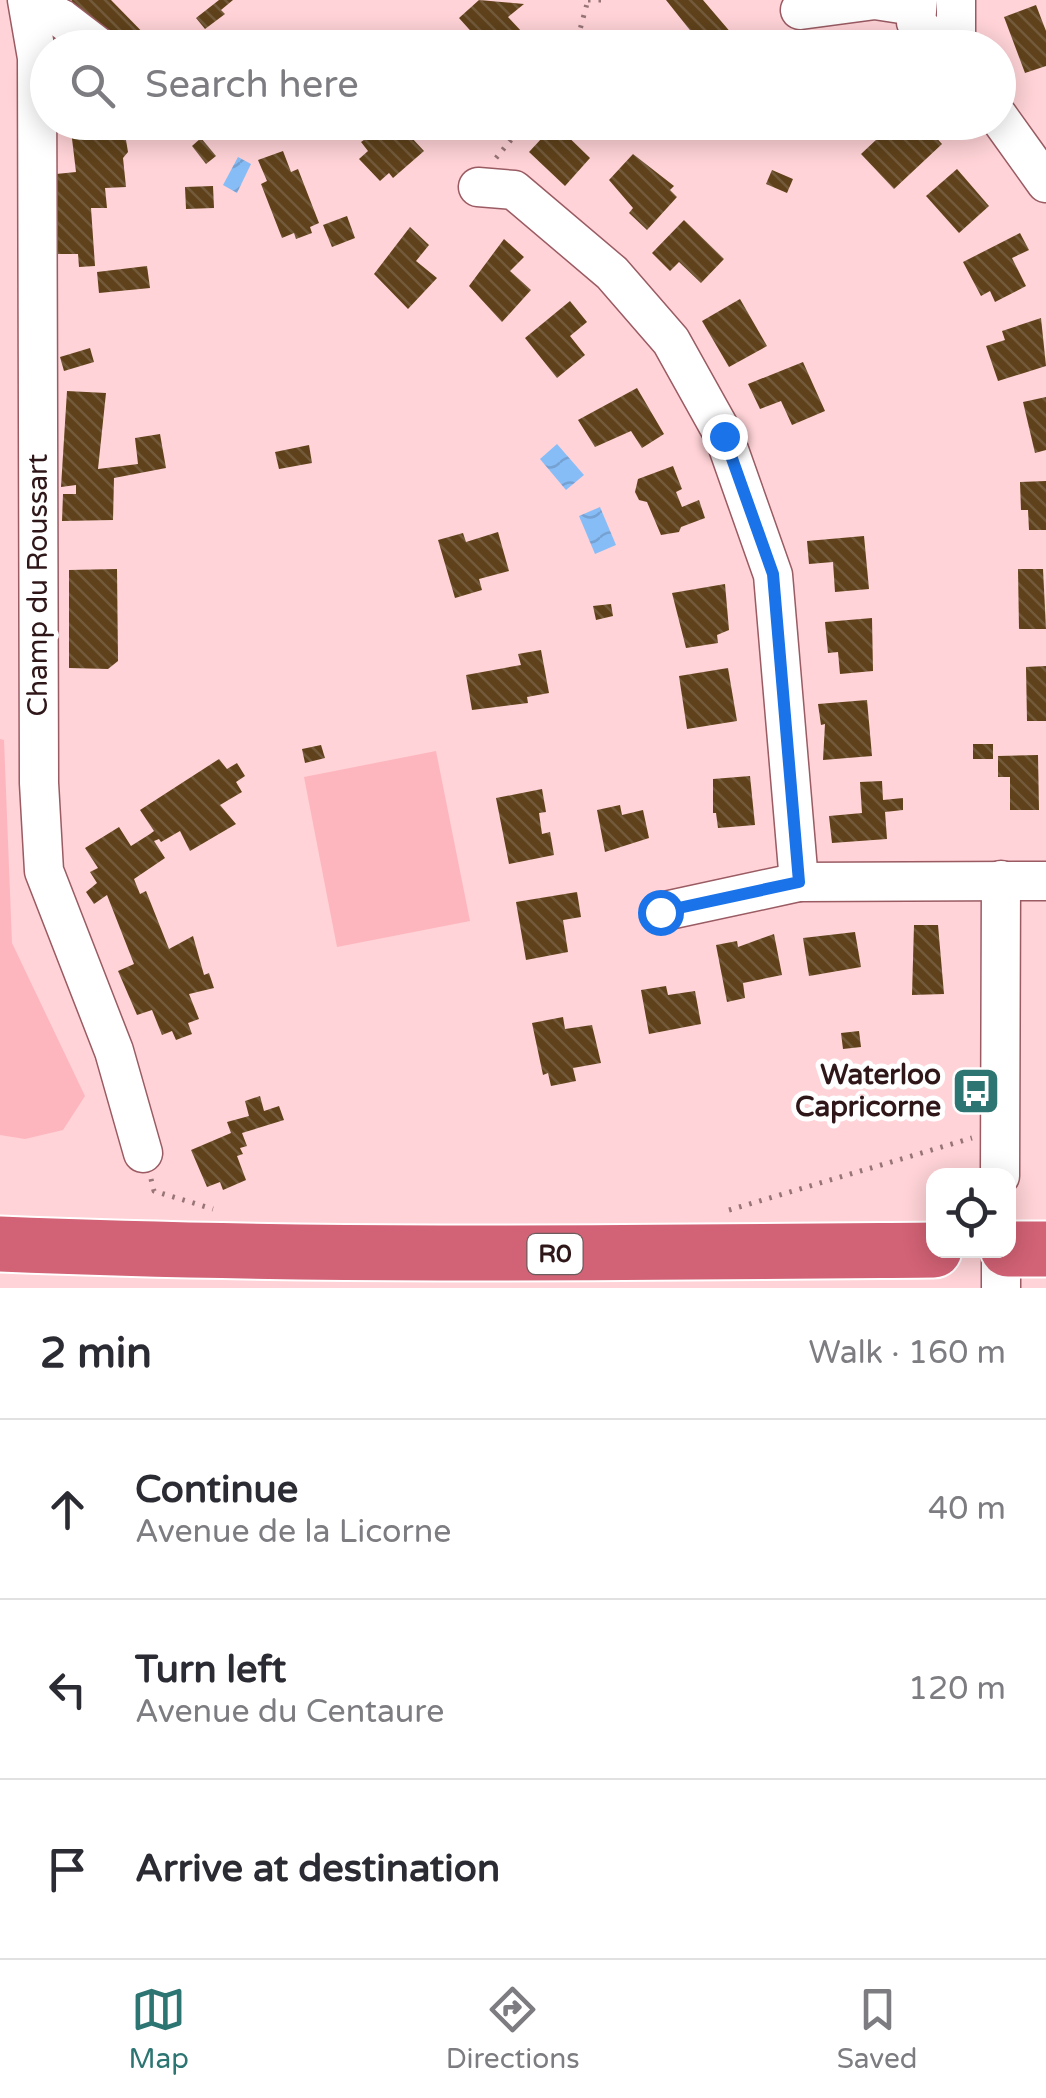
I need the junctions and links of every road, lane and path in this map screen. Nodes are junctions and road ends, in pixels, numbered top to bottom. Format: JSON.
{"nodes":[{"id":1,"x":588,"y":0,"type":"edge"},
{"id":2,"x":606,"y":0,"type":"edge"},
{"id":3,"x":956,"y":0,"type":"edge"},
{"id":4,"x":28,"y":1,"type":"edge"},
{"id":5,"x":916,"y":3,"type":"edge"},
{"id":6,"x":800,"y":10,"type":"dead end"},
{"id":7,"x":33,"y":30,"type":"edge"},
{"id":8,"x":76,"y":30,"type":"edge"},
{"id":9,"x":580,"y":30,"type":"edge"},
{"id":10,"x":923,"y":30,"type":"edge"},
{"id":11,"x":956,"y":30,"type":"edge"},
{"id":12,"x":37,"y":140,"type":"edge"},
{"id":13,"x":509,"y":140,"type":"edge"},
{"id":14,"x":1015,"y":140,"type":"edge"},
{"id":15,"x":1046,"y":184,"type":"edge"},
{"id":16,"x":478,"y":187,"type":"joint"},
{"id":17,"x":1001,"y":880,"type":"junction"},
{"id":18,"x":1046,"y":881,"type":"edge"},
{"id":19,"x":799,"y":882,"type":"junction"},
{"id":20,"x":660,"y":912,"type":"dead end"},
{"id":21,"x":1000,"y":1136,"type":"junction"},
{"id":22,"x":143,"y":1153,"type":"joint"},
{"id":23,"x":1000,"y":1168,"type":"edge"},
{"id":24,"x":0,"y":1210,"type":"edge"},
{"id":25,"x":710,"y":1210,"type":"dead end"},
{"id":26,"x":224,"y":1212,"type":"dead end"},
{"id":27,"x":0,"y":1244,"type":"edge"},
{"id":28,"x":926,"y":1250,"type":"edge"},
{"id":29,"x":176,"y":1252,"type":"junction"}],
"edges":[{"from":1,"to":2,"type":"path"},
{"from":1,"to":9,"type":"path"},
{"from":3,"to":11,"type":"street"},
{"from":4,"to":7,"type":"street","name":"Champ du Roussart"},
{"from":4,"to":8,"type":"street"},
{"from":5,"to":6,"type":"street"},
{"from":5,"to":10,"type":"street"},
{"from":12,"to":22,"type":"street","name":"Champ du Roussart"},
{"from":13,"to":16,"type":"path"},
{"from":14,"to":15,"type":"street"},
{"from":16,"to":19,"type":"street"},
{"from":17,"to":18,"type":"street"},
{"from":17,"to":19,"type":"street"},
{"from":17,"to":21,"type":"street"},
{"from":19,"to":20,"type":"street"},
{"from":21,"to":23,"type":"street"},
{"from":21,"to":25,"type":"path"},
{"from":22,"to":26,"type":"path"},
{"from":24,"to":29,"type":"highway"},
{"from":27,"to":29,"type":"highway","number":"R0"},
{"from":28,"to":29,"type":"highway","number":"R0"}]}
